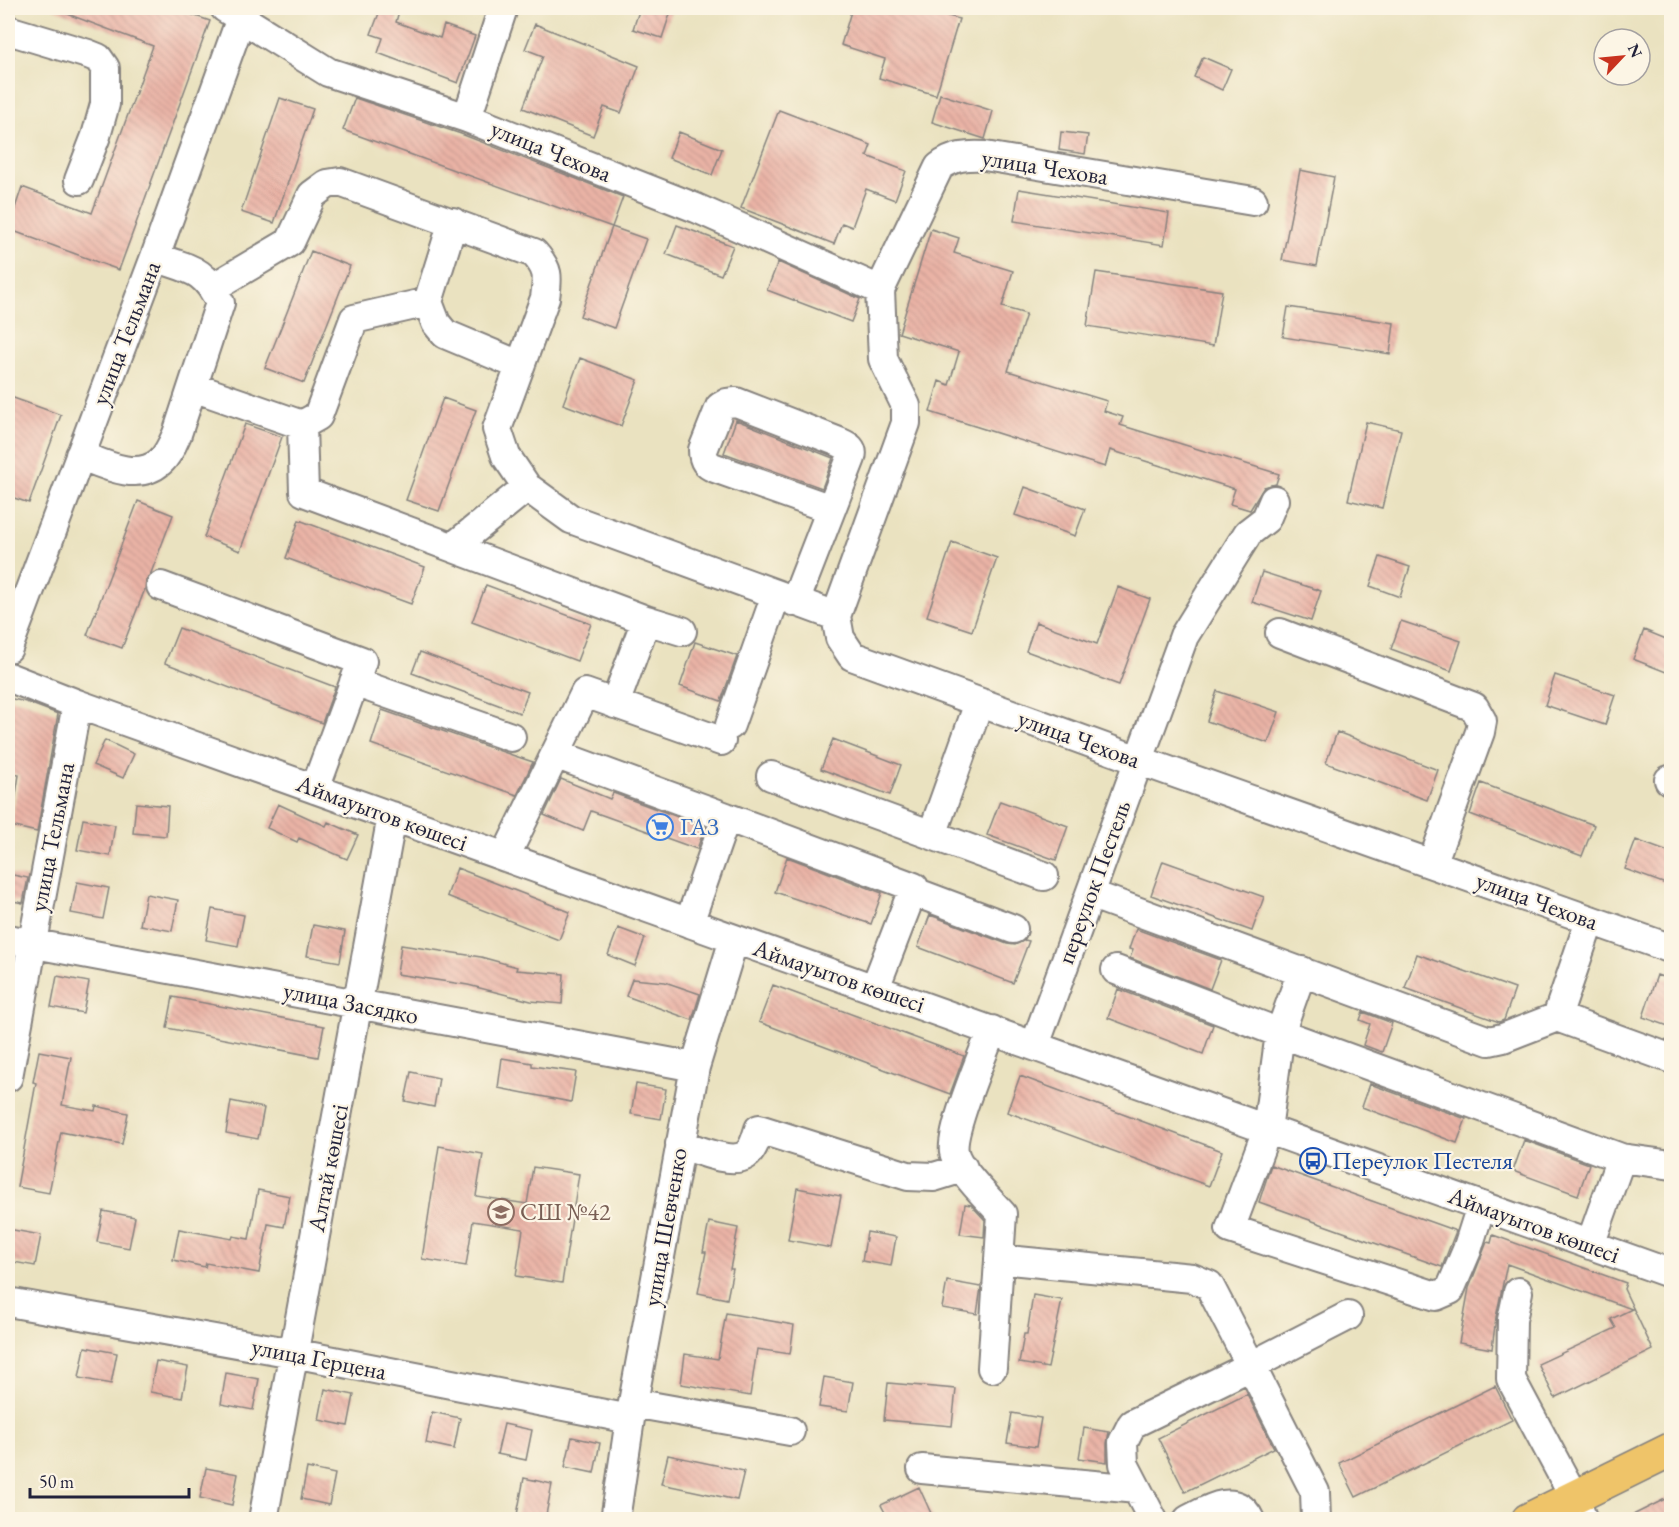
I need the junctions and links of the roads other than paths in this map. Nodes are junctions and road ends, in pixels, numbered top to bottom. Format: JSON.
{"nodes":[{"id":1,"x":503,"y":8,"type":"edge"},
{"id":2,"x":233,"y":13,"type":"edge"},
{"id":3,"x":8,"y":30,"type":"edge"},
{"id":4,"x":467,"y":118,"type":"junction"},
{"id":5,"x":79,"y":180,"type":"dead end"},
{"id":6,"x":1253,"y":201,"type":"dead end"},
{"id":7,"x":453,"y":222,"type":"junction"},
{"id":8,"x":155,"y":257,"type":"junction"},
{"id":9,"x":214,"y":287,"type":"junction"},
{"id":10,"x":880,"y":290,"type":"junction"},
{"id":11,"x":429,"y":302,"type":"junction"},
{"id":12,"x":519,"y":364,"type":"junction"},
{"id":13,"x":193,"y":387,"type":"junction"},
{"id":14,"x":302,"y":425,"type":"junction"},
{"id":15,"x":80,"y":455,"type":"junction"},
{"id":16,"x":527,"y":487,"type":"junction"},
{"id":17,"x":1274,"y":500,"type":"dead end"},
{"id":18,"x":831,"y":509,"type":"junction"},
{"id":19,"x":453,"y":547,"type":"junction"},
{"id":20,"x":161,"y":586,"type":"dead end"},
{"id":21,"x":786,"y":598,"type":"junction"},
{"id":22,"x":836,"y":616,"type":"junction"},
{"id":23,"x":646,"y":620,"type":"junction"},
{"id":24,"x":682,"y":632,"type":"dead end"},
{"id":25,"x":1280,"y":633,"type":"dead end"},
{"id":26,"x":8,"y":648,"type":"edge"},
{"id":27,"x":8,"y":677,"type":"edge"},
{"id":28,"x":354,"y":682,"type":"junction"},
{"id":29,"x":979,"y":703,"type":"junction"},
{"id":30,"x":77,"y":704,"type":"junction"},
{"id":31,"x":615,"y":704,"type":"junction"},
{"id":32,"x":511,"y":737,"type":"dead end"},
{"id":33,"x":555,"y":754,"type":"junction"},
{"id":34,"x":1138,"y":760,"type":"junction"},
{"id":35,"x":771,"y":776,"type":"dead end"},
{"id":36,"x":315,"y":789,"type":"junction"},
{"id":37,"x":392,"y":816,"type":"junction"},
{"id":38,"x":726,"y":817,"type":"junction"},
{"id":39,"x":932,"y":835,"type":"junction"},
{"id":40,"x":505,"y":857,"type":"junction"},
{"id":41,"x":1432,"y":864,"type":"junction"},
{"id":42,"x":1044,"y":876,"type":"dead end"},
{"id":43,"x":912,"y":891,"type":"junction"},
{"id":44,"x":1090,"y":894,"type":"junction"},
{"id":45,"x":1590,"y":920,"type":"junction"},
{"id":46,"x":689,"y":923,"type":"junction"},
{"id":47,"x":1013,"y":929,"type":"dead end"},
{"id":48,"x":734,"y":939,"type":"junction"},
{"id":49,"x":19,"y":942,"type":"edge"},
{"id":50,"x":1671,"y":949,"type":"edge"},
{"id":51,"x":1116,"y":970,"type":"dead end"},
{"id":52,"x":1302,"y":971,"type":"junction"},
{"id":53,"x":875,"y":988,"type":"junction"},
{"id":54,"x":358,"y":1005,"type":"junction"},
{"id":55,"x":1557,"y":1017,"type":"junction"},
{"id":56,"x":992,"y":1030,"type":"junction"},
{"id":57,"x":1280,"y":1033,"type":"junction"},
{"id":58,"x":1035,"y":1045,"type":"junction"},
{"id":59,"x":1671,"y":1059,"type":"edge"},
{"id":60,"x":695,"y":1067,"type":"junction"},
{"id":61,"x":8,"y":1077,"type":"edge"},
{"id":62,"x":1267,"y":1130,"type":"junction"},
{"id":63,"x":680,"y":1144,"type":"junction"},
{"id":64,"x":1621,"y":1158,"type":"junction"},
{"id":65,"x":1671,"y":1165,"type":"edge"},
{"id":66,"x":963,"y":1168,"type":"junction"},
{"id":67,"x":1481,"y":1206,"type":"junction"},
{"id":68,"x":1590,"y":1245,"type":"junction"},
{"id":69,"x":999,"y":1259,"type":"junction"},
{"id":70,"x":1671,"y":1274,"type":"edge"},
{"id":71,"x":1518,"y":1292,"type":"dead end"},
{"id":72,"x":8,"y":1302,"type":"edge"},
{"id":73,"x":1348,"y":1316,"type":"dead end"},
{"id":74,"x":293,"y":1353,"type":"junction"},
{"id":75,"x":1251,"y":1366,"type":"junction"},
{"id":76,"x":992,"y":1368,"type":"dead end"},
{"id":77,"x":632,"y":1411,"type":"junction"},
{"id":78,"x":790,"y":1431,"type":"dead end"},
{"id":79,"x":1671,"y":1449,"type":"edge"},
{"id":80,"x":922,"y":1469,"type":"dead end"},
{"id":81,"x":1137,"y":1489,"type":"junction"},
{"id":82,"x":1578,"y":1508,"type":"edge"},
{"id":83,"x":263,"y":1520,"type":"edge"},
{"id":84,"x":615,"y":1520,"type":"edge"},
{"id":85,"x":1153,"y":1520,"type":"edge"},
{"id":86,"x":1188,"y":1520,"type":"edge"},
{"id":87,"x":1250,"y":1520,"type":"edge"},
{"id":88,"x":1316,"y":1520,"type":"edge"},
{"id":89,"x":1528,"y":1520,"type":"edge"}],
"edges":[{"from":1,"to":4,"type":"street"},
{"from":2,"to":4,"type":"street","name":"улица Чехова"},
{"from":2,"to":8,"type":"street","name":"улица Тельмана"},
{"from":3,"to":5,"type":"street"},
{"from":4,"to":10,"type":"street","name":"улица Чехова"},
{"from":6,"to":10,"type":"street","name":"улица Чехова"},
{"from":7,"to":9,"type":"street"},
{"from":7,"to":11,"type":"street"},
{"from":7,"to":12,"type":"street"},
{"from":8,"to":9,"type":"street"},
{"from":8,"to":15,"type":"street","name":"улица Тельмана"},
{"from":9,"to":13,"type":"street"},
{"from":10,"to":22,"type":"street","name":"улица Чехова"},
{"from":11,"to":12,"type":"street"},
{"from":11,"to":14,"type":"street"},
{"from":12,"to":16,"type":"street"},
{"from":13,"to":14,"type":"street"},
{"from":13,"to":15,"type":"street"},
{"from":14,"to":19,"type":"street"},
{"from":15,"to":26,"type":"street","name":"улица Тельмана"},
{"from":16,"to":19,"type":"street"},
{"from":16,"to":21,"type":"street"},
{"from":17,"to":34,"type":"street","name":"переулок Пестель"},
{"from":18,"to":18,"type":"street"},
{"from":18,"to":21,"type":"street"},
{"from":19,"to":23,"type":"street"},
{"from":20,"to":28,"type":"street"},
{"from":21,"to":22,"type":"street"},
{"from":21,"to":31,"type":"street"},
{"from":22,"to":29,"type":"street","name":"улица Чехова"},
{"from":23,"to":24,"type":"street"},
{"from":23,"to":31,"type":"street"},
{"from":25,"to":41,"type":"street"},
{"from":27,"to":30,"type":"street","name":"Аймауытов көшесі"},
{"from":28,"to":32,"type":"street"},
{"from":28,"to":36,"type":"street"},
{"from":29,"to":34,"type":"street","name":"улица Чехова"},
{"from":29,"to":39,"type":"street"},
{"from":30,"to":36,"type":"street","name":"Аймауытов көшесі"},
{"from":30,"to":49,"type":"street","name":"улица Тельмана"},
{"from":31,"to":33,"type":"street"},
{"from":33,"to":38,"type":"street"},
{"from":33,"to":40,"type":"street"},
{"from":34,"to":41,"type":"street","name":"улица Чехова"},
{"from":34,"to":44,"type":"street","name":"переулок Пестель"},
{"from":35,"to":39,"type":"street"},
{"from":36,"to":37,"type":"street","name":"Аймауытов көшесі"},
{"from":37,"to":40,"type":"street","name":"Аймауытов көшесі"},
{"from":37,"to":54,"type":"street","name":"Алтай көшесі"},
{"from":38,"to":43,"type":"street"},
{"from":38,"to":46,"type":"street"},
{"from":39,"to":42,"type":"street"},
{"from":40,"to":46,"type":"street","name":"Аймауытов көшесі"},
{"from":41,"to":45,"type":"street","name":"улица Чехова"},
{"from":43,"to":47,"type":"street"},
{"from":43,"to":53,"type":"street"},
{"from":44,"to":52,"type":"street"},
{"from":44,"to":58,"type":"street","name":"переулок Пестель"},
{"from":45,"to":50,"type":"street","name":"улица Чехова"},
{"from":45,"to":55,"type":"street"},
{"from":46,"to":48,"type":"street","name":"Аймауытов көшесі"},
{"from":48,"to":53,"type":"street","name":"Аймауытов көшесі"},
{"from":48,"to":60,"type":"street","name":"улица Шевченко"},
{"from":49,"to":54,"type":"street","name":"улица Засядко"},
{"from":49,"to":61,"type":"street","name":"улица Тельмана"},
{"from":51,"to":57,"type":"street"},
{"from":52,"to":55,"type":"street"},
{"from":52,"to":57,"type":"street"},
{"from":53,"to":56,"type":"street","name":"Аймауытов көшесі"},
{"from":54,"to":60,"type":"street","name":"улица Засядко"},
{"from":54,"to":74,"type":"street","name":"Алтай көшесі"},
{"from":55,"to":59,"type":"street"},
{"from":56,"to":58,"type":"street","name":"Аймауытов көшесі"},
{"from":56,"to":66,"type":"street"},
{"from":57,"to":62,"type":"street"},
{"from":57,"to":64,"type":"street"},
{"from":58,"to":62,"type":"street","name":"Аймауытов көшесі"},
{"from":60,"to":63,"type":"street","name":"улица Шевченко"},
{"from":62,"to":67,"type":"street","name":"Аймауытов көшесі"},
{"from":62,"to":67,"type":"street"},
{"from":63,"to":66,"type":"street"},
{"from":63,"to":77,"type":"street","name":"улица Шевченко"},
{"from":64,"to":65,"type":"street"},
{"from":64,"to":68,"type":"street"},
{"from":66,"to":69,"type":"street"},
{"from":67,"to":68,"type":"street","name":"Аймауытов көшесі"},
{"from":68,"to":70,"type":"street","name":"Аймауытов көшесі"},
{"from":69,"to":75,"type":"street"},
{"from":69,"to":76,"type":"street"},
{"from":71,"to":82,"type":"street"},
{"from":72,"to":74,"type":"street","name":"улица Герцена"},
{"from":73,"to":75,"type":"street"},
{"from":74,"to":77,"type":"street","name":"улица Герцена"},
{"from":74,"to":83,"type":"street","name":"Алтай көшесі"},
{"from":75,"to":81,"type":"street"},
{"from":75,"to":88,"type":"street"},
{"from":77,"to":78,"type":"street","name":"улица Герцена"},
{"from":77,"to":84,"type":"street","name":"улица Шевченко"},
{"from":79,"to":82,"type":"main road"},
{"from":80,"to":81,"type":"street"},
{"from":81,"to":85,"type":"street"},
{"from":82,"to":89,"type":"main road"},
{"from":86,"to":87,"type":"street"}]}
